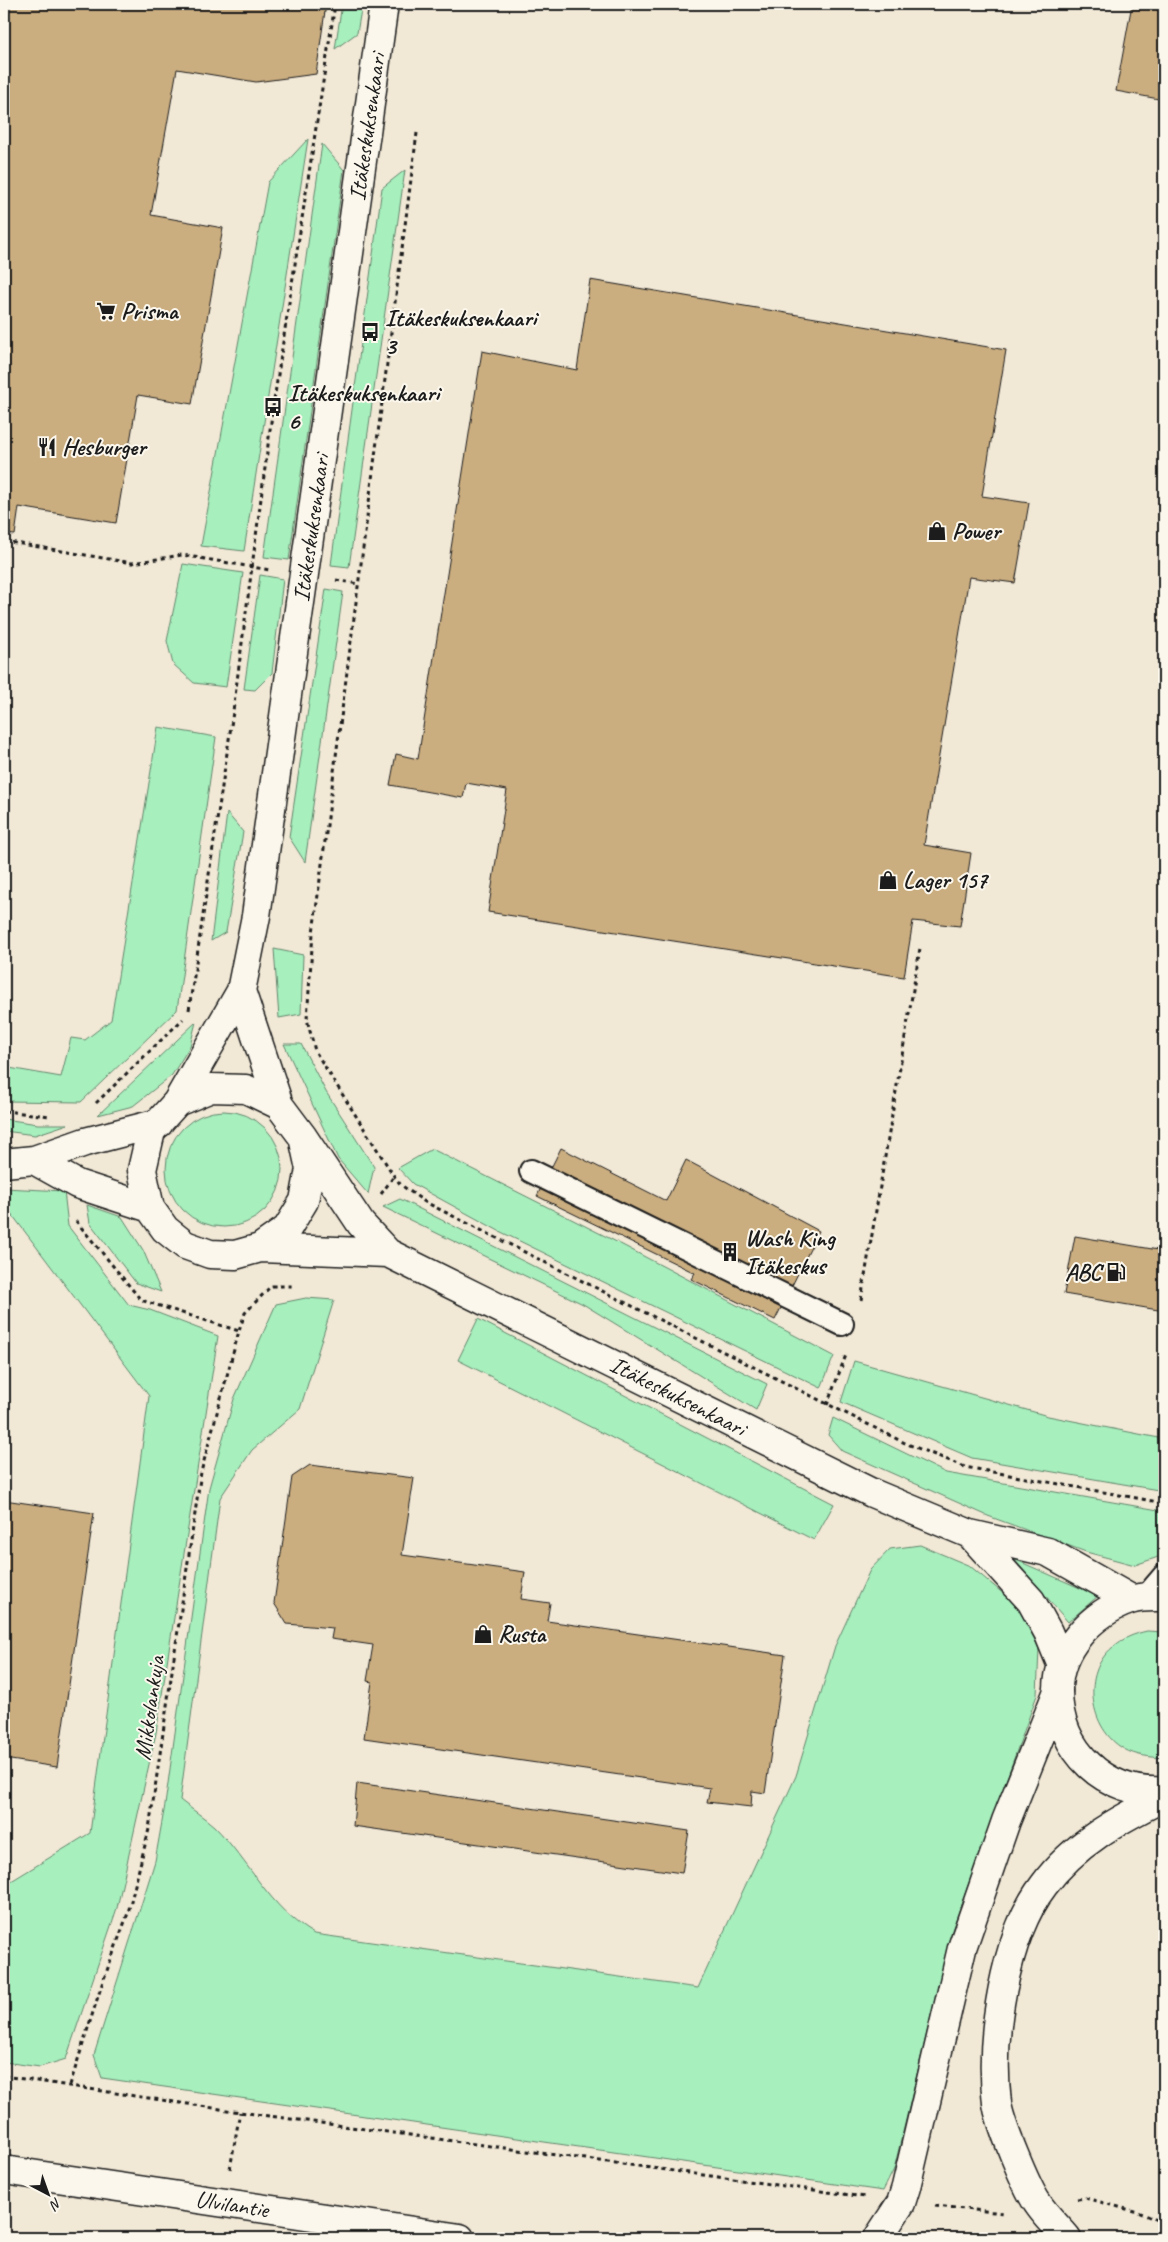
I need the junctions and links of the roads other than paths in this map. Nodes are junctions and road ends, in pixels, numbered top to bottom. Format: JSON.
{"nodes":[{"id":1,"x":384,"y":4,"type":"edge"},
{"id":2,"x":241,"y":991,"type":"junction"},
{"id":3,"x":177,"y":1102,"type":"junction"},
{"id":4,"x":279,"y":1105,"type":"junction"},
{"id":5,"x":159,"y":1123,"type":"junction"},
{"id":6,"x":303,"y":1137,"type":"junction"},
{"id":7,"x":34,"y":1160,"type":"junction"},
{"id":8,"x":4,"y":1163,"type":"edge"},
{"id":9,"x":531,"y":1170,"type":"dead end"},
{"id":10,"x":150,"y":1208,"type":"junction"},
{"id":11,"x":260,"y":1248,"type":"junction"},
{"id":12,"x":388,"y":1253,"type":"junction"},
{"id":13,"x":842,"y":1324,"type":"dead end"},
{"id":14,"x":970,"y":1534,"type":"junction"},
{"id":15,"x":1164,"y":1576,"type":"edge"},
{"id":16,"x":1147,"y":1598,"type":"edge"},
{"id":17,"x":1060,"y":1679,"type":"junction"},
{"id":18,"x":1164,"y":1791,"type":"edge"},
{"id":19,"x":1164,"y":1797,"type":"edge"},
{"id":20,"x":4,"y":2170,"type":"edge"},
{"id":21,"x":460,"y":2238,"type":"edge"},
{"id":22,"x":878,"y":2238,"type":"edge"},
{"id":23,"x":1067,"y":2238,"type":"edge"}],
"edges":[{"from":1,"to":2,"type":"street","name":"Itäkeskuksenkaari"},
{"from":2,"to":3,"type":"street","name":"Itäkeskuksenkaari"},
{"from":2,"to":4,"type":"street","name":"Itäkeskuksenkaari"},
{"from":3,"to":4,"type":"street"},
{"from":3,"to":5,"type":"street"},
{"from":4,"to":6,"type":"street"},
{"from":5,"to":7,"type":"street"},
{"from":5,"to":10,"type":"street"},
{"from":6,"to":11,"type":"street"},
{"from":6,"to":12,"type":"street","name":"Itäkeskuksenkaari"},
{"from":7,"to":8,"type":"street"},
{"from":7,"to":10,"type":"street"},
{"from":9,"to":13,"type":"lane"},
{"from":10,"to":11,"type":"street"},
{"from":11,"to":12,"type":"street","name":"Itäkeskuksenkaari"},
{"from":12,"to":14,"type":"street","name":"Itäkeskuksenkaari"},
{"from":14,"to":16,"type":"street","name":"Itäkeskuksenkaari"},
{"from":14,"to":17,"type":"street","name":"Itäkeskuksenkaari"},
{"from":15,"to":16,"type":"lane"},
{"from":16,"to":17,"type":"street"},
{"from":17,"to":18,"type":"street","name":"Itäkeskuksenkaari"},
{"from":17,"to":22,"type":"street"},
{"from":19,"to":23,"type":"street"},
{"from":20,"to":21,"type":"street","name":"Ulvilantie"}]}
